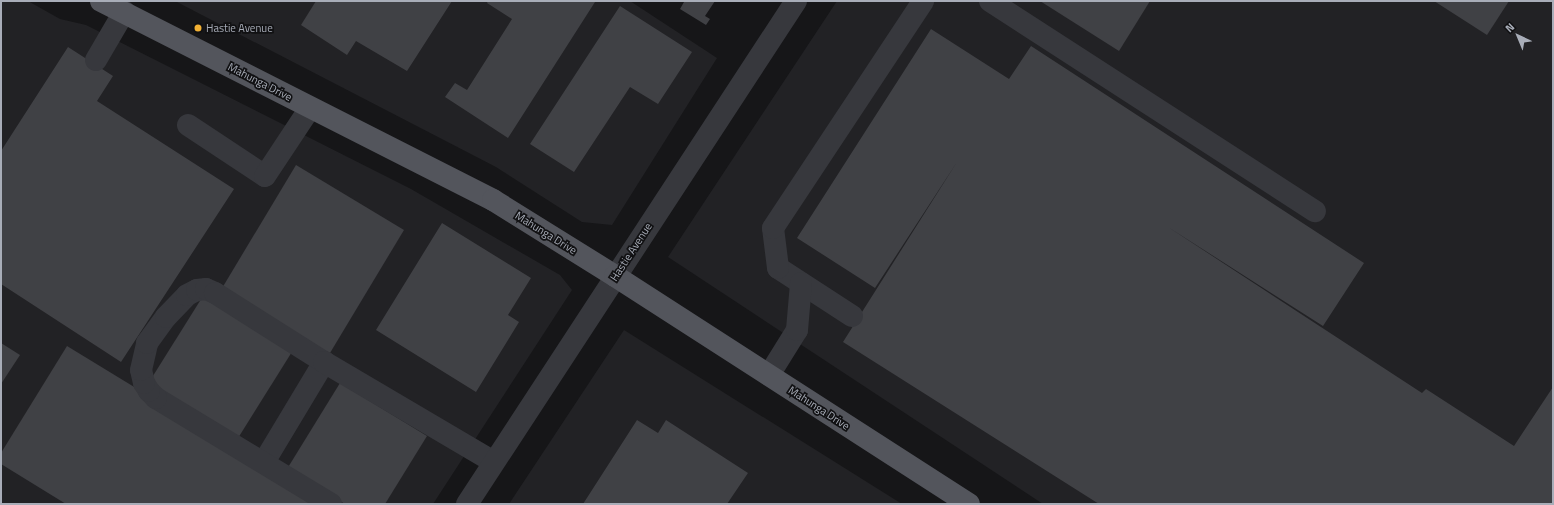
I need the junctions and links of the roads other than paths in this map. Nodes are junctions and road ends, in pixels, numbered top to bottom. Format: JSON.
{"nodes":[{"id":1,"x":101,"y":1,"type":"edge"},
{"id":2,"x":796,"y":1,"type":"edge"},
{"id":3,"x":923,"y":1,"type":"edge"},
{"id":4,"x":990,"y":1,"type":"edge"},
{"id":5,"x":124,"y":12,"type":"junction"},
{"id":6,"x":96,"y":60,"type":"dead end"},
{"id":7,"x":310,"y":108,"type":"junction"},
{"id":8,"x":188,"y":125,"type":"dead end"},
{"id":9,"x":1315,"y":211,"type":"dead end"},
{"id":10,"x":615,"y":276,"type":"junction"},
{"id":11,"x":801,"y":283,"type":"junction"},
{"id":12,"x":852,"y":316,"type":"dead end"},
{"id":13,"x":324,"y":362,"type":"junction"},
{"id":14,"x":769,"y":375,"type":"junction"},
{"id":15,"x":264,"y":462,"type":"junction"},
{"id":16,"x":494,"y":462,"type":"junction"},
{"id":17,"x":331,"y":504,"type":"edge"},
{"id":18,"x":467,"y":504,"type":"edge"},
{"id":19,"x":968,"y":504,"type":"edge"}],
"edges":[{"from":1,"to":5,"type":"main road","name":"Mahunga Drive"},
{"from":2,"to":10,"type":"street","name":"Hastie Avenue"},
{"from":3,"to":11,"type":"street"},
{"from":4,"to":9,"type":"street"},
{"from":5,"to":6,"type":"street"},
{"from":5,"to":7,"type":"main road","name":"Mahunga Drive"},
{"from":7,"to":8,"type":"street"},
{"from":7,"to":10,"type":"main road","name":"Mahunga Drive"},
{"from":10,"to":14,"type":"main road","name":"Mahunga Drive"},
{"from":10,"to":16,"type":"street","name":"Hastie Avenue"},
{"from":11,"to":12,"type":"street"},
{"from":11,"to":14,"type":"street"},
{"from":13,"to":15,"type":"street"},
{"from":13,"to":15,"type":"street"},
{"from":13,"to":16,"type":"street"},
{"from":14,"to":19,"type":"main road","name":"Mahunga Drive"},
{"from":15,"to":17,"type":"street"},
{"from":16,"to":18,"type":"street","name":"Hastie Avenue"}]}
